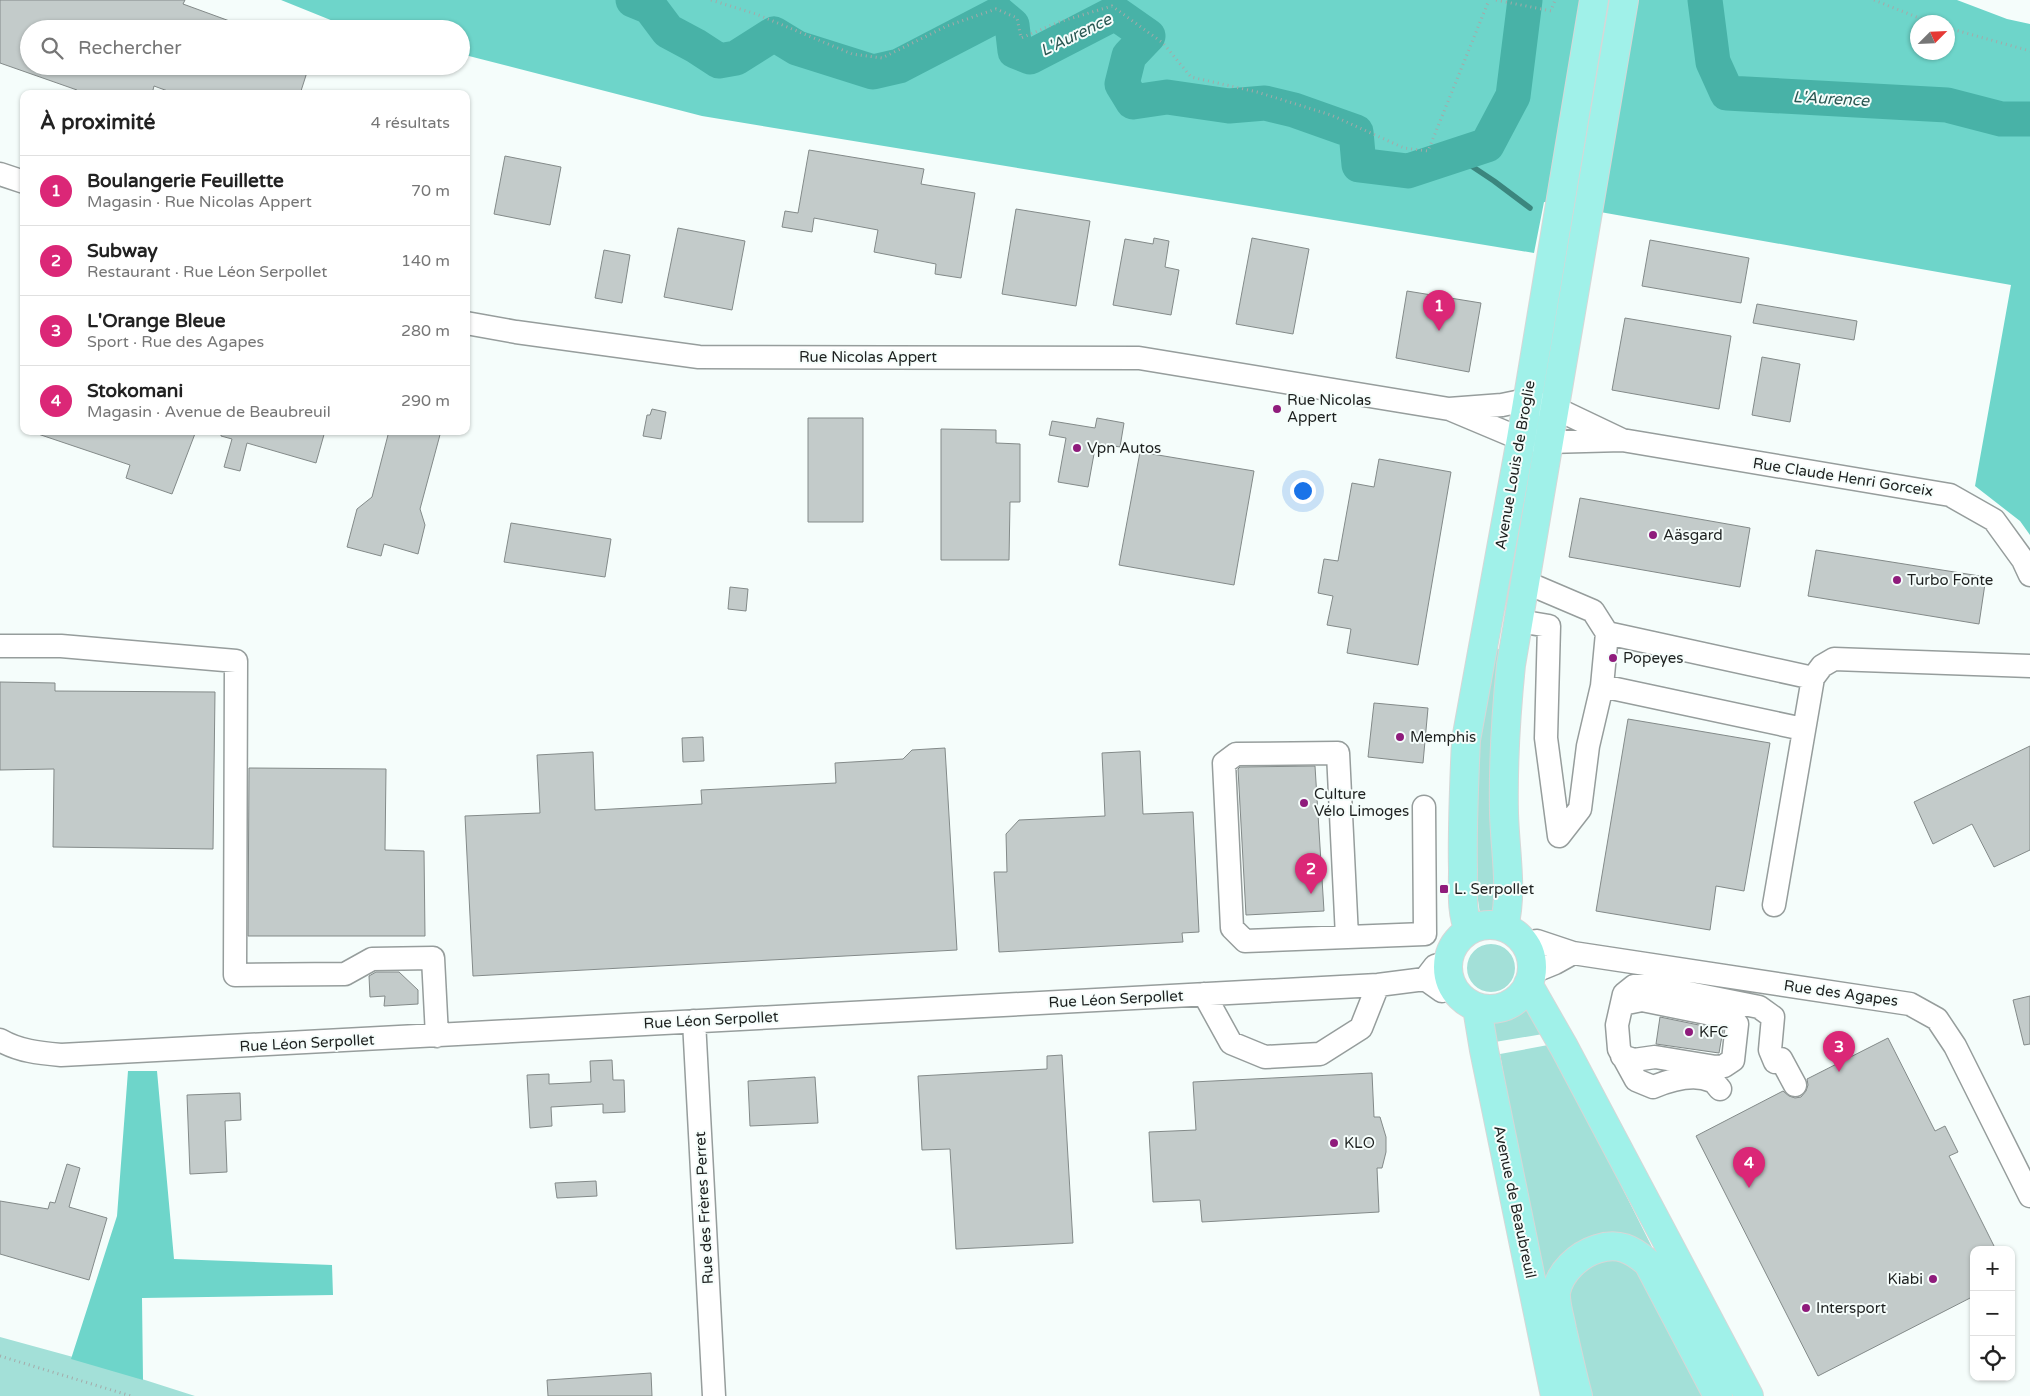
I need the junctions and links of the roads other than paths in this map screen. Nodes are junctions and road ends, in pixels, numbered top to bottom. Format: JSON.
{"nodes":[{"id":1,"x":1594,"y":0,"type":"edge"},
{"id":2,"x":1624,"y":0,"type":"edge"},
{"id":3,"x":0,"y":174,"type":"edge"},
{"id":4,"x":20,"y":181,"type":"edge"},
{"id":5,"x":470,"y":324,"type":"edge"},
{"id":6,"x":1526,"y":400,"type":"junction"},
{"id":7,"x":1554,"y":408,"type":"junction"},
{"id":8,"x":1449,"y":409,"type":"junction"},
{"id":9,"x":1521,"y":439,"type":"junction"},
{"id":10,"x":1622,"y":440,"type":"junction"},
{"id":11,"x":1548,"y":442,"type":"junction"},
{"id":12,"x":2030,"y":575,"type":"edge"},
{"id":13,"x":1525,"y":582,"type":"junction"},
{"id":14,"x":1518,"y":621,"type":"junction"},
{"id":15,"x":1607,"y":632,"type":"junction"},
{"id":16,"x":0,"y":646,"type":"edge"},
{"id":17,"x":2030,"y":666,"type":"edge"},
{"id":18,"x":1812,"y":678,"type":"junction"},
{"id":19,"x":1602,"y":686,"type":"junction"},
{"id":20,"x":1803,"y":728,"type":"junction"},
{"id":21,"x":1424,"y":807,"type":"dead end"},
{"id":22,"x":1774,"y":905,"type":"dead end"},
{"id":23,"x":1504,"y":927,"type":"junction"},
{"id":24,"x":1469,"y":930,"type":"junction"},
{"id":25,"x":1347,"y":937,"type":"junction"},
{"id":26,"x":1525,"y":944,"type":"junction"},
{"id":27,"x":1573,"y":953,"type":"junction"},
{"id":28,"x":1451,"y":974,"type":"junction"},
{"id":29,"x":1531,"y":978,"type":"junction"},
{"id":30,"x":1378,"y":985,"type":"junction"},
{"id":31,"x":1204,"y":994,"type":"junction"},
{"id":32,"x":1622,"y":1004,"type":"junction"},
{"id":33,"x":1477,"y":1008,"type":"junction"},
{"id":34,"x":694,"y":1021,"type":"junction"},
{"id":35,"x":437,"y":1036,"type":"junction"},
{"id":36,"x":0,"y":1040,"type":"edge"},
{"id":37,"x":1622,"y":1056,"type":"junction"},
{"id":38,"x":1795,"y":1086,"type":"dead end"},
{"id":39,"x":1720,"y":1089,"type":"dead end"},
{"id":40,"x":1636,"y":1184,"type":"junction"},
{"id":41,"x":2030,"y":1196,"type":"edge"},
{"id":42,"x":714,"y":1396,"type":"edge"},
{"id":43,"x":1555,"y":1396,"type":"edge"},
{"id":44,"x":1578,"y":1396,"type":"edge"},
{"id":45,"x":1718,"y":1396,"type":"edge"},
{"id":46,"x":1730,"y":1396,"type":"edge"},
{"id":47,"x":1749,"y":1396,"type":"edge"}],
"edges":[{"from":1,"to":6,"type":"main road","name":"Avenue Louis de Broglie"},
{"from":2,"to":7,"type":"main road","name":"Avenue Louis de Broglie"},
{"from":3,"to":4,"type":"street"},
{"from":5,"to":8,"type":"street","name":"Rue Nicolas Appert"},
{"from":6,"to":7,"type":"street"},
{"from":6,"to":8,"type":"street","name":"Rue Nicolas Appert"},
{"from":6,"to":9,"type":"main road","name":"Avenue Louis de Broglie"},
{"from":7,"to":10,"type":"street"},
{"from":7,"to":11,"type":"main road","name":"Avenue Louis de Broglie"},
{"from":8,"to":9,"type":"street","name":"Rue Nicolas Appert"},
{"from":9,"to":11,"type":"street","name":"Rue Nicolas Appert"},
{"from":9,"to":24,"type":"main road","name":"Avenue Louis de Broglie"},
{"from":10,"to":11,"type":"street","name":"Rue Nicolas Appert"},
{"from":10,"to":12,"type":"street","name":"Rue Claude Henri Gorceix"},
{"from":11,"to":13,"type":"main road","name":"Avenue Louis de Broglie"},
{"from":13,"to":14,"type":"main road","name":"Avenue Louis de Broglie"},
{"from":13,"to":15,"type":"street"},
{"from":14,"to":19,"type":"street"},
{"from":14,"to":23,"type":"main road","name":"Avenue Louis de Broglie"},
{"from":15,"to":18,"type":"street"},
{"from":15,"to":19,"type":"street"},
{"from":16,"to":35,"type":"street"},
{"from":17,"to":18,"type":"street"},
{"from":18,"to":20,"type":"street"},
{"from":19,"to":20,"type":"street"},
{"from":20,"to":22,"type":"street"},
{"from":21,"to":25,"type":"street"},
{"from":23,"to":24,"type":"main road"},
{"from":23,"to":26,"type":"main road"},
{"from":24,"to":28,"type":"main road"},
{"from":25,"to":25,"type":"street"},
{"from":26,"to":27,"type":"street","name":"Rue des Agapes"},
{"from":26,"to":29,"type":"main road"},
{"from":27,"to":29,"type":"street"},
{"from":27,"to":41,"type":"street","name":"Rue des Agapes"},
{"from":28,"to":30,"type":"street","name":"Rue Léon Serpollet"},
{"from":28,"to":33,"type":"main road"},
{"from":29,"to":33,"type":"main road"},
{"from":29,"to":40,"type":"main road"},
{"from":30,"to":31,"type":"street","name":"Rue Léon Serpollet"},
{"from":30,"to":31,"type":"street"},
{"from":31,"to":34,"type":"street","name":"Rue Léon Serpollet"},
{"from":32,"to":37,"type":"street"},
{"from":32,"to":37,"type":"street"},
{"from":32,"to":38,"type":"street"},
{"from":33,"to":43,"type":"main road","name":"Avenue de Beaubreuil"},
{"from":34,"to":35,"type":"street","name":"Rue Léon Serpollet"},
{"from":34,"to":42,"type":"street","name":"Rue des Frères Perret"},
{"from":35,"to":36,"type":"street","name":"Rue Léon Serpollet"},
{"from":37,"to":39,"type":"street"},
{"from":40,"to":46,"type":"main road"},
{"from":40,"to":47,"type":"main road"},
{"from":44,"to":45,"type":"main road"}]}
